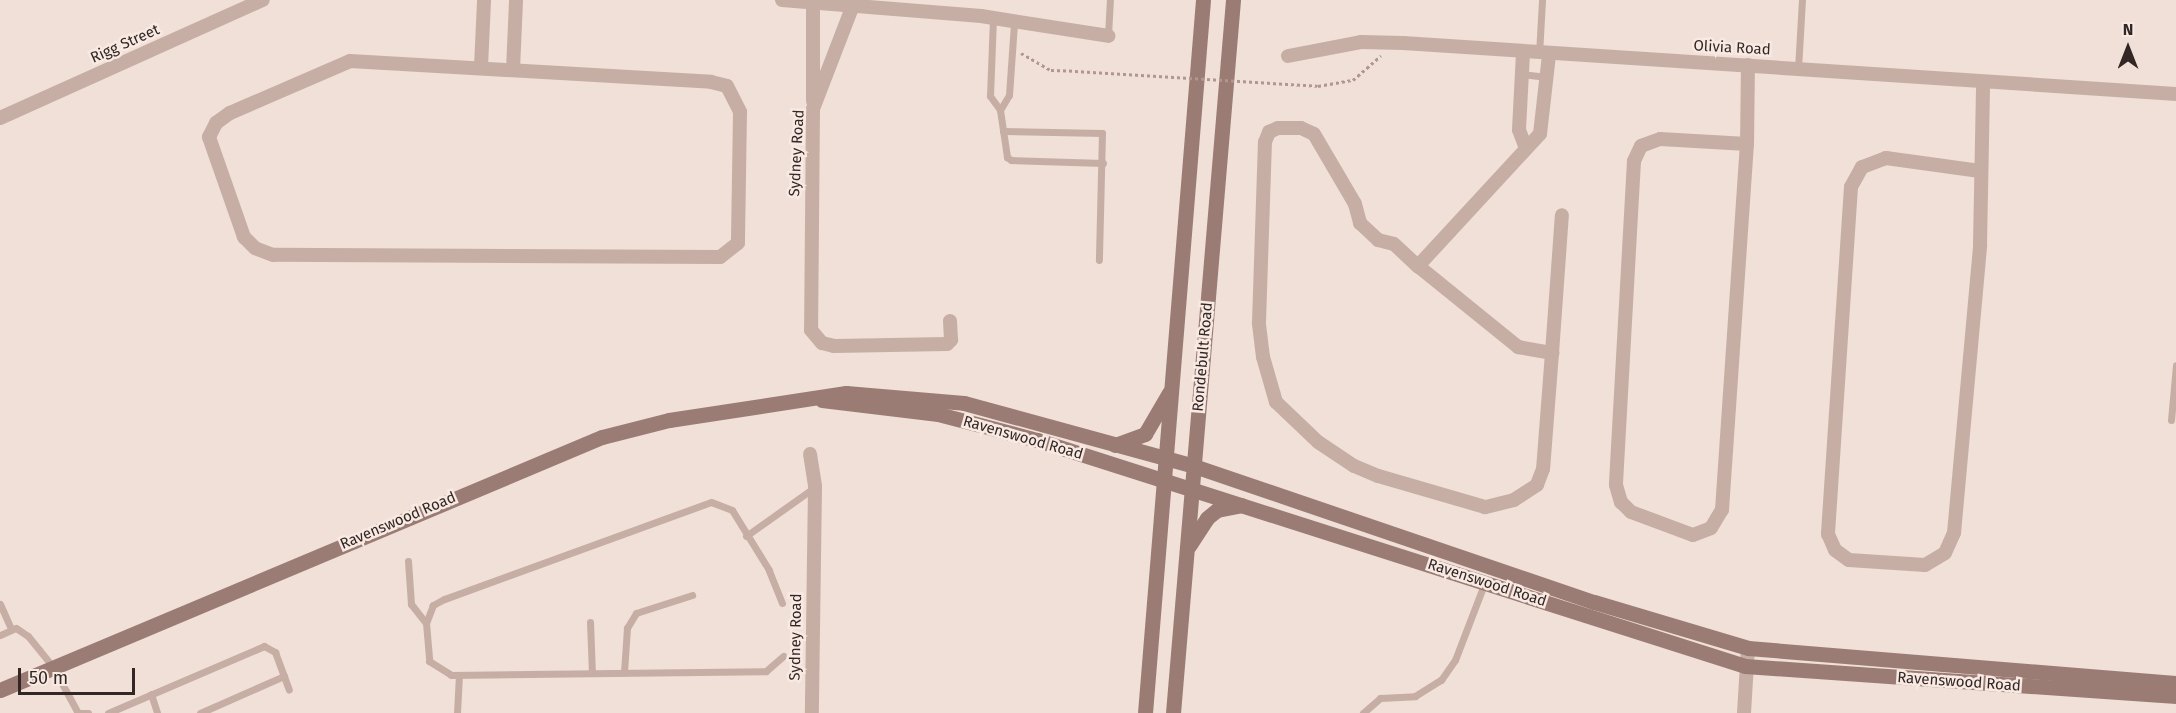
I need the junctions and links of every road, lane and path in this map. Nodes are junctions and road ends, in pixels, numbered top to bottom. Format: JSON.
{"nodes":[{"id":1,"x":263,"y":0,"type":"edge"},
{"id":2,"x":484,"y":0,"type":"edge"},
{"id":3,"x":516,"y":0,"type":"edge"},
{"id":4,"x":782,"y":0,"type":"edge"},
{"id":5,"x":1110,"y":0,"type":"edge"},
{"id":6,"x":1203,"y":0,"type":"edge"},
{"id":7,"x":1233,"y":0,"type":"edge"},
{"id":8,"x":1542,"y":0,"type":"edge"},
{"id":9,"x":1802,"y":0,"type":"edge"},
{"id":10,"x":813,"y":2,"type":"junction"},
{"id":11,"x":855,"y":2,"type":"edge"},
{"id":12,"x":993,"y":18,"type":"junction"},
{"id":13,"x":1014,"y":23,"type":"junction"},
{"id":14,"x":1108,"y":36,"type":"joint"},
{"id":15,"x":1403,"y":43,"type":"junction"},
{"id":16,"x":1523,"y":53,"type":"junction"},
{"id":17,"x":1544,"y":54,"type":"junction"},
{"id":18,"x":1288,"y":56,"type":"dead end"},
{"id":19,"x":1748,"y":65,"type":"junction"},
{"id":20,"x":481,"y":67,"type":"junction"},
{"id":21,"x":1798,"y":69,"type":"junction"},
{"id":22,"x":513,"y":70,"type":"junction"},
{"id":23,"x":1075,"y":71,"type":"dead end"},
{"id":24,"x":1522,"y":74,"type":"junction"},
{"id":25,"x":1547,"y":77,"type":"junction"},
{"id":26,"x":1983,"y":82,"type":"junction"},
{"id":27,"x":2176,"y":94,"type":"edge"},
{"id":28,"x":813,"y":109,"type":"junction"},
{"id":29,"x":1000,"y":110,"type":"junction"},
{"id":30,"x":0,"y":118,"type":"edge"},
{"id":31,"x":1003,"y":131,"type":"junction"},
{"id":32,"x":1747,"y":144,"type":"junction"},
{"id":33,"x":1525,"y":146,"type":"junction"},
{"id":34,"x":1103,"y":163,"type":"junction"},
{"id":35,"x":1980,"y":171,"type":"junction"},
{"id":36,"x":1562,"y":215,"type":"dead end"},
{"id":37,"x":1099,"y":260,"type":"dead end"},
{"id":38,"x":1418,"y":266,"type":"junction"},
{"id":39,"x":950,"y":321,"type":"dead end"},
{"id":40,"x":1552,"y":353,"type":"junction"},
{"id":41,"x":2176,"y":365,"type":"edge"},
{"id":42,"x":1174,"y":384,"type":"junction"},
{"id":43,"x":810,"y":398,"type":"junction"},
{"id":44,"x":2171,"y":420,"type":"dead end"},
{"id":45,"x":1112,"y":446,"type":"junction"},
{"id":46,"x":810,"y":454,"type":"dead end"},
{"id":47,"x":1167,"y":459,"type":"junction"},
{"id":48,"x":1194,"y":466,"type":"junction"},
{"id":49,"x":1165,"y":484,"type":"junction"},
{"id":50,"x":815,"y":487,"type":"junction"},
{"id":51,"x":1191,"y":490,"type":"junction"},
{"id":52,"x":1248,"y":504,"type":"junction"},
{"id":53,"x":746,"y":536,"type":"junction"},
{"id":54,"x":1186,"y":550,"type":"junction"},
{"id":55,"x":408,"y":561,"type":"dead end"},
{"id":56,"x":1490,"y":567,"type":"junction"},
{"id":57,"x":1485,"y":582,"type":"junction"},
{"id":58,"x":692,"y":595,"type":"dead end"},
{"id":59,"x":782,"y":603,"type":"dead end"},
{"id":60,"x":0,"y":604,"type":"edge"},
{"id":61,"x":590,"y":621,"type":"dead end"},
{"id":62,"x":426,"y":623,"type":"junction"},
{"id":63,"x":11,"y":629,"type":"junction"},
{"id":64,"x":0,"y":635,"type":"edge"},
{"id":65,"x":1748,"y":648,"type":"junction"},
{"id":66,"x":783,"y":656,"type":"dead end"},
{"id":67,"x":1745,"y":666,"type":"junction"},
{"id":68,"x":53,"y":667,"type":"junction"},
{"id":69,"x":592,"y":672,"type":"junction"},
{"id":70,"x":624,"y":672,"type":"junction"},
{"id":71,"x":459,"y":675,"type":"junction"},
{"id":72,"x":284,"y":676,"type":"junction"},
{"id":73,"x":2176,"y":683,"type":"edge"},
{"id":74,"x":0,"y":690,"type":"edge"},
{"id":75,"x":289,"y":690,"type":"dead end"},
{"id":76,"x":151,"y":694,"type":"junction"},
{"id":77,"x":2176,"y":696,"type":"edge"},
{"id":78,"x":77,"y":713,"type":"edge"},
{"id":79,"x":88,"y":713,"type":"edge"},
{"id":80,"x":108,"y":713,"type":"edge"},
{"id":81,"x":157,"y":713,"type":"edge"},
{"id":82,"x":200,"y":713,"type":"edge"},
{"id":83,"x":458,"y":713,"type":"edge"},
{"id":84,"x":812,"y":713,"type":"edge"},
{"id":85,"x":1145,"y":713,"type":"edge"},
{"id":86,"x":1173,"y":713,"type":"edge"},
{"id":87,"x":1363,"y":713,"type":"edge"},
{"id":88,"x":1744,"y":713,"type":"edge"}],
"edges":[{"from":1,"to":30,"type":"street","name":"Rigg Street"},
{"from":2,"to":20,"type":"street"},
{"from":3,"to":22,"type":"street"},
{"from":4,"to":10,"type":"street"},
{"from":5,"to":14,"type":"lane"},
{"from":6,"to":42,"type":"street","name":"Rondebult Road"},
{"from":7,"to":48,"type":"street","name":"Rondebult Road"},
{"from":8,"to":17,"type":"lane"},
{"from":9,"to":21,"type":"lane"},
{"from":10,"to":11,"type":"street"},
{"from":10,"to":28,"type":"street"},
{"from":11,"to":12,"type":"street"},
{"from":11,"to":28,"type":"street","name":"Sydney Road"},
{"from":12,"to":13,"type":"street"},
{"from":12,"to":29,"type":"lane"},
{"from":13,"to":14,"type":"street"},
{"from":13,"to":29,"type":"lane"},
{"from":15,"to":16,"type":"street","name":"Olivia Road"},
{"from":15,"to":18,"type":"street","name":"Olivia Road"},
{"from":15,"to":23,"type":"path","bridge":true},
{"from":16,"to":17,"type":"street","name":"Olivia Road"},
{"from":16,"to":24,"type":"street"},
{"from":17,"to":19,"type":"street","name":"Olivia Road"},
{"from":17,"to":25,"type":"street"},
{"from":19,"to":21,"type":"street","name":"Olivia Road"},
{"from":19,"to":32,"type":"street"},
{"from":20,"to":22,"type":"street"},
{"from":20,"to":22,"type":"street"},
{"from":21,"to":26,"type":"street","name":"Olivia Road"},
{"from":24,"to":25,"type":"lane"},
{"from":24,"to":33,"type":"street"},
{"from":25,"to":33,"type":"street"},
{"from":26,"to":27,"type":"street","name":"Olivia Road"},
{"from":26,"to":35,"type":"street"},
{"from":28,"to":39,"type":"street","name":"Sydney Road"},
{"from":29,"to":31,"type":"lane"},
{"from":31,"to":34,"type":"lane"},
{"from":31,"to":34,"type":"lane"},
{"from":32,"to":32,"type":"street"},
{"from":33,"to":38,"type":"street"},
{"from":34,"to":37,"type":"lane"},
{"from":35,"to":35,"type":"street"},
{"from":36,"to":40,"type":"street"},
{"from":38,"to":40,"type":"street"},
{"from":38,"to":40,"type":"street"},
{"from":41,"to":44,"type":"lane"},
{"from":42,"to":45,"type":"street"},
{"from":42,"to":47,"type":"street","name":"Rondebult Road"},
{"from":43,"to":45,"type":"street","name":"Ravenswood Road"},
{"from":43,"to":49,"type":"street","name":"Ravenswood Road"},
{"from":43,"to":68,"type":"street","name":"Ravenswood Road"},
{"from":45,"to":47,"type":"street","name":"Ravenswood Road"},
{"from":46,"to":50,"type":"street","name":"Sydney Road"},
{"from":47,"to":48,"type":"street","name":"Ravenswood Road"},
{"from":47,"to":49,"type":"street","name":"Rondebult Road"},
{"from":48,"to":51,"type":"street","name":"Rondebult Road"},
{"from":48,"to":56,"type":"street","name":"Ravenswood Road"},
{"from":49,"to":51,"type":"street","name":"Ravenswood Road"},
{"from":49,"to":85,"type":"street","name":"Rondebult Road"},
{"from":50,"to":53,"type":"lane"},
{"from":50,"to":84,"type":"street","name":"Sydney Road"},
{"from":51,"to":52,"type":"street","name":"Ravenswood Road"},
{"from":51,"to":54,"type":"street","name":"Rondebult Road"},
{"from":52,"to":54,"type":"street"},
{"from":52,"to":57,"type":"street","name":"Ravenswood Road"},
{"from":53,"to":59,"type":"lane"},
{"from":53,"to":62,"type":"lane"},
{"from":54,"to":86,"type":"street","name":"Rondebult Road"},
{"from":55,"to":62,"type":"lane"},
{"from":56,"to":57,"type":"street"},
{"from":56,"to":65,"type":"street","name":"Ravenswood Road"},
{"from":57,"to":67,"type":"street","name":"Ravenswood Road"},
{"from":57,"to":87,"type":"lane"},
{"from":58,"to":70,"type":"lane"},
{"from":60,"to":63,"type":"lane"},
{"from":61,"to":69,"type":"lane"},
{"from":62,"to":71,"type":"lane"},
{"from":63,"to":64,"type":"lane"},
{"from":63,"to":68,"type":"lane"},
{"from":65,"to":67,"type":"street"},
{"from":65,"to":73,"type":"street","name":"Ravenswood Road"},
{"from":66,"to":70,"type":"lane"},
{"from":67,"to":77,"type":"street","name":"Ravenswood Road"},
{"from":67,"to":88,"type":"street"},
{"from":68,"to":74,"type":"street","name":"Ravenswood Road"},
{"from":68,"to":78,"type":"lane"},
{"from":69,"to":70,"type":"lane"},
{"from":69,"to":71,"type":"lane"},
{"from":71,"to":83,"type":"lane"},
{"from":72,"to":75,"type":"lane"},
{"from":72,"to":76,"type":"lane"},
{"from":72,"to":82,"type":"lane"},
{"from":76,"to":80,"type":"lane"},
{"from":76,"to":81,"type":"lane"},
{"from":78,"to":79,"type":"lane"}]}
